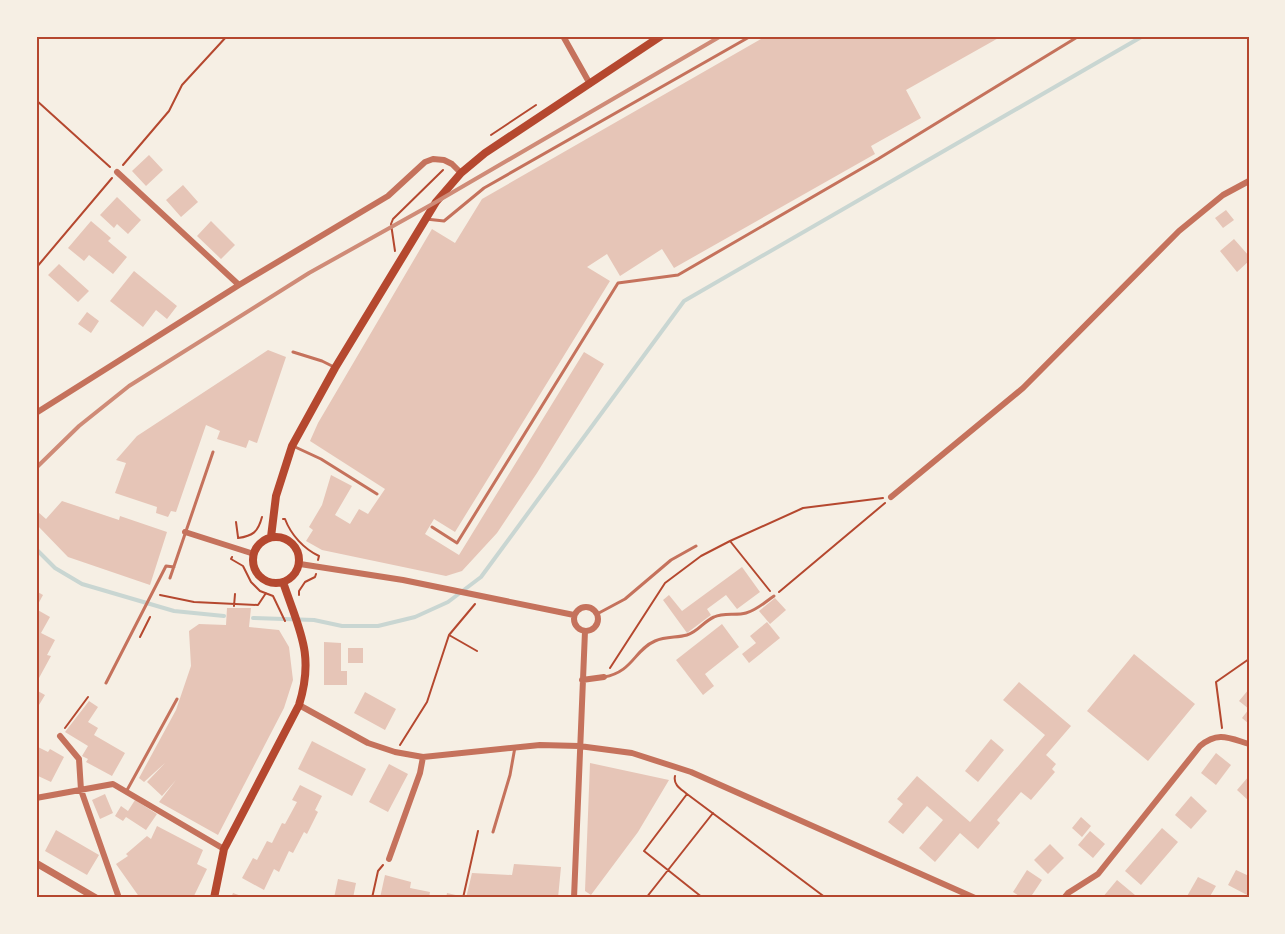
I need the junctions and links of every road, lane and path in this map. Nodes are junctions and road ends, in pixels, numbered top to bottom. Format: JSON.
{"nodes":[{"id":1,"x":226,"y":36,"type":"edge"},
{"id":2,"x":563,"y":36,"type":"edge"},
{"id":3,"x":661,"y":36,"type":"edge"},
{"id":4,"x":751,"y":36,"type":"edge"},
{"id":5,"x":1079,"y":36,"type":"edge"},
{"id":6,"x":590,"y":84,"type":"junction"},
{"id":7,"x":36,"y":100,"type":"edge"},
{"id":8,"x":117,"y":172,"type":"junction"},
{"id":9,"x":461,"y":173,"type":"junction"},
{"id":10,"x":1249,"y":181,"type":"edge"},
{"id":11,"x":425,"y":219,"type":"junction"},
{"id":12,"x":36,"y":268,"type":"edge"},
{"id":13,"x":239,"y":285,"type":"junction"},
{"id":14,"x":293,"y":352,"type":"dead end"},
{"id":15,"x":335,"y":368,"type":"junction"},
{"id":16,"x":36,"y":412,"type":"edge"},
{"id":17,"x":292,"y":446,"type":"junction"},
{"id":18,"x":213,"y":452,"type":"dead end"},
{"id":19,"x":378,"y":494,"type":"dead end"},
{"id":20,"x":891,"y":497,"type":"junction"},
{"id":21,"x":262,"y":518,"type":"dead end"},
{"id":22,"x":285,"y":519,"type":"dead end"},
{"id":23,"x":236,"y":522,"type":"dead end"},
{"id":24,"x":432,"y":527,"type":"dead end"},
{"id":25,"x":185,"y":532,"type":"junction"},
{"id":26,"x":271,"y":537,"type":"junction"},
{"id":27,"x":730,"y":541,"type":"junction"},
{"id":28,"x":696,"y":546,"type":"dead end"},
{"id":29,"x":254,"y":554,"type":"junction"},
{"id":30,"x":319,"y":556,"type":"dead end"},
{"id":31,"x":231,"y":559,"type":"dead end"},
{"id":32,"x":300,"y":564,"type":"junction"},
{"id":33,"x":174,"y":567,"type":"junction"},
{"id":34,"x":315,"y":577,"type":"dead end"},
{"id":35,"x":170,"y":578,"type":"dead end"},
{"id":36,"x":283,"y":582,"type":"junction"},
{"id":37,"x":267,"y":593,"type":"junction"},
{"id":38,"x":235,"y":594,"type":"dead end"},
{"id":39,"x":162,"y":596,"type":"dead end"},
{"id":40,"x":482,"y":596,"type":"junction"},
{"id":41,"x":774,"y":596,"type":"junction"},
{"id":42,"x":300,"y":599,"type":"dead end"},
{"id":43,"x":235,"y":605,"type":"junction"},
{"id":44,"x":281,"y":611,"type":"dead end"},
{"id":45,"x":597,"y":614,"type":"junction"},
{"id":46,"x":574,"y":615,"type":"junction"},
{"id":47,"x":585,"y":631,"type":"junction"},
{"id":48,"x":449,"y":635,"type":"junction"},
{"id":49,"x":477,"y":651,"type":"dead end"},
{"id":50,"x":1249,"y":659,"type":"edge"},
{"id":51,"x":604,"y":677,"type":"junction"},
{"id":52,"x":582,"y":680,"type":"junction"},
{"id":53,"x":106,"y":683,"type":"dead end"},
{"id":54,"x":88,"y":697,"type":"dead end"},
{"id":55,"x":177,"y":699,"type":"dead end"},
{"id":56,"x":299,"y":705,"type":"junction"},
{"id":57,"x":60,"y":736,"type":"joint"},
{"id":58,"x":1224,"y":736,"type":"junction"},
{"id":59,"x":1249,"y":744,"type":"edge"},
{"id":60,"x":515,"y":746,"type":"junction"},
{"id":61,"x":579,"y":746,"type":"junction"},
{"id":62,"x":395,"y":752,"type":"junction"},
{"id":63,"x":423,"y":757,"type":"junction"},
{"id":64,"x":677,"y":786,"type":"dead end"},
{"id":65,"x":81,"y":790,"type":"junction"},
{"id":66,"x":126,"y":792,"type":"junction"},
{"id":67,"x":687,"y":794,"type":"junction"},
{"id":68,"x":36,"y":798,"type":"edge"},
{"id":69,"x":713,"y":813,"type":"junction"},
{"id":70,"x":478,"y":831,"type":"dead end"},
{"id":71,"x":493,"y":832,"type":"dead end"},
{"id":72,"x":224,"y":849,"type":"junction"},
{"id":73,"x":389,"y":859,"type":"joint"},
{"id":74,"x":36,"y":863,"type":"edge"},
{"id":75,"x":668,"y":870,"type":"junction"},
{"id":76,"x":96,"y":898,"type":"edge"},
{"id":77,"x":119,"y":898,"type":"edge"},
{"id":78,"x":214,"y":898,"type":"edge"},
{"id":79,"x":372,"y":898,"type":"edge"},
{"id":80,"x":463,"y":898,"type":"edge"},
{"id":81,"x":574,"y":898,"type":"edge"},
{"id":82,"x":646,"y":898,"type":"edge"},
{"id":83,"x":703,"y":898,"type":"edge"},
{"id":84,"x":826,"y":898,"type":"edge"},
{"id":85,"x":975,"y":898,"type":"edge"},
{"id":86,"x":1064,"y":898,"type":"edge"}],
"edges":[{"from":1,"to":8,"type":"path"},
{"from":2,"to":6,"type":"street"},
{"from":3,"to":6,"type":"main road"},
{"from":4,"to":11,"type":"lane"},
{"from":5,"to":24,"type":"lane"},
{"from":6,"to":9,"type":"main road"},
{"from":7,"to":8,"type":"path"},
{"from":8,"to":12,"type":"path"},
{"from":8,"to":13,"type":"street"},
{"from":9,"to":11,"type":"main road"},
{"from":9,"to":13,"type":"street"},
{"from":10,"to":20,"type":"street"},
{"from":11,"to":15,"type":"main road"},
{"from":13,"to":16,"type":"street"},
{"from":14,"to":15,"type":"lane"},
{"from":15,"to":17,"type":"main road"},
{"from":17,"to":19,"type":"lane"},
{"from":17,"to":26,"type":"main road"},
{"from":18,"to":25,"type":"lane"},
{"from":20,"to":27,"type":"path"},
{"from":20,"to":41,"type":"path"},
{"from":21,"to":23,"type":"path"},
{"from":22,"to":30,"type":"path"},
{"from":25,"to":29,"type":"street"},
{"from":25,"to":33,"type":"lane"},
{"from":26,"to":29,"type":"main road"},
{"from":26,"to":32,"type":"main road"},
{"from":27,"to":41,"type":"path"},
{"from":27,"to":51,"type":"path"},
{"from":28,"to":45,"type":"lane"},
{"from":29,"to":36,"type":"main road"},
{"from":31,"to":37,"type":"path"},
{"from":32,"to":36,"type":"main road"},
{"from":32,"to":40,"type":"street"},
{"from":33,"to":35,"type":"lane"},
{"from":33,"to":53,"type":"lane"},
{"from":34,"to":42,"type":"path"},
{"from":36,"to":56,"type":"main road"},
{"from":37,"to":43,"type":"path"},
{"from":37,"to":44,"type":"path"},
{"from":38,"to":43,"type":"path"},
{"from":39,"to":43,"type":"path"},
{"from":40,"to":46,"type":"street"},
{"from":40,"to":48,"type":"path"},
{"from":41,"to":51,"type":"lane"},
{"from":45,"to":46,"type":"street"},
{"from":45,"to":47,"type":"street"},
{"from":46,"to":47,"type":"street"},
{"from":47,"to":52,"type":"street"},
{"from":48,"to":49,"type":"path"},
{"from":48,"to":62,"type":"path"},
{"from":50,"to":58,"type":"path"},
{"from":51,"to":52,"type":"street"},
{"from":52,"to":61,"type":"street"},
{"from":54,"to":57,"type":"path"},
{"from":55,"to":66,"type":"lane"},
{"from":56,"to":62,"type":"street"},
{"from":56,"to":72,"type":"main road"},
{"from":57,"to":65,"type":"street"},
{"from":58,"to":59,"type":"street"},
{"from":58,"to":86,"type":"street"},
{"from":60,"to":61,"type":"street"},
{"from":60,"to":63,"type":"street"},
{"from":60,"to":71,"type":"lane"},
{"from":61,"to":81,"type":"street"},
{"from":61,"to":85,"type":"street"},
{"from":62,"to":63,"type":"street"},
{"from":63,"to":73,"type":"street"},
{"from":64,"to":67,"type":"path"},
{"from":65,"to":66,"type":"street"},
{"from":65,"to":68,"type":"street"},
{"from":65,"to":77,"type":"street"},
{"from":66,"to":72,"type":"street"},
{"from":67,"to":69,"type":"path"},
{"from":67,"to":75,"type":"path"},
{"from":69,"to":75,"type":"path"},
{"from":69,"to":84,"type":"path"},
{"from":70,"to":80,"type":"path"},
{"from":72,"to":78,"type":"main road"},
{"from":73,"to":79,"type":"path"},
{"from":74,"to":76,"type":"street"},
{"from":75,"to":82,"type":"path"},
{"from":75,"to":83,"type":"path"}]}
